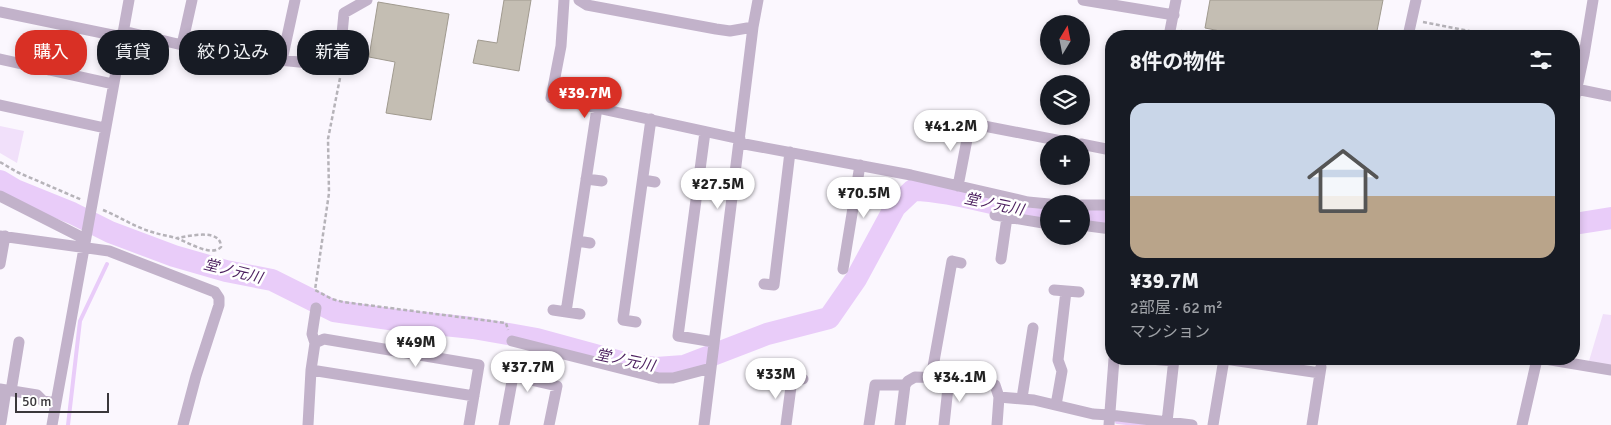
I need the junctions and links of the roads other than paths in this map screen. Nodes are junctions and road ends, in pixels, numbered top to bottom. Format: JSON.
{"nodes":[{"id":1,"x":129,"y":0,"type":"edge"},
{"id":2,"x":192,"y":0,"type":"edge"},
{"id":3,"x":295,"y":0,"type":"edge"},
{"id":4,"x":366,"y":0,"type":"edge"},
{"id":5,"x":564,"y":0,"type":"edge"},
{"id":6,"x":579,"y":0,"type":"edge"},
{"id":7,"x":758,"y":0,"type":"edge"},
{"id":8,"x":1083,"y":0,"type":"edge"},
{"id":9,"x":1176,"y":0,"type":"edge"},
{"id":10,"x":1416,"y":0,"type":"edge"},
{"id":11,"x":1593,"y":0,"type":"edge"},
{"id":12,"x":0,"y":12,"type":"edge"},
{"id":13,"x":1174,"y":15,"type":"junction"},
{"id":14,"x":753,"y":27,"type":"junction"},
{"id":15,"x":100,"y":30,"type":"edge"},
{"id":16,"x":123,"y":30,"type":"edge"},
{"id":17,"x":185,"y":30,"type":"edge"},
{"id":18,"x":1171,"y":30,"type":"edge"},
{"id":19,"x":1409,"y":30,"type":"edge"},
{"id":20,"x":287,"y":37,"type":"edge"},
{"id":21,"x":0,"y":59,"type":"edge"},
{"id":22,"x":287,"y":61,"type":"edge"},
{"id":23,"x":15,"y":62,"type":"edge"},
{"id":24,"x":1580,"y":73,"type":"edge"},
{"id":25,"x":72,"y":75,"type":"edge"},
{"id":26,"x":115,"y":75,"type":"edge"},
{"id":27,"x":113,"y":84,"type":"junction"},
{"id":28,"x":1580,"y":95,"type":"edge"},
{"id":29,"x":1611,"y":96,"type":"edge"},
{"id":30,"x":0,"y":106,"type":"edge"},
{"id":31,"x":597,"y":108,"type":"junction"},
{"id":32,"x":651,"y":119,"type":"junction"},
{"id":33,"x":958,"y":121,"type":"dead end"},
{"id":34,"x":970,"y":124,"type":"junction"},
{"id":35,"x":105,"y":128,"type":"junction"},
{"id":36,"x":705,"y":132,"type":"junction"},
{"id":37,"x":1040,"y":137,"type":"edge"},
{"id":38,"x":739,"y":141,"type":"junction"},
{"id":39,"x":1090,"y":146,"type":"edge"},
{"id":40,"x":1105,"y":149,"type":"edge"},
{"id":41,"x":790,"y":152,"type":"junction"},
{"id":42,"x":860,"y":165,"type":"junction"},
{"id":43,"x":586,"y":179,"type":"junction"},
{"id":44,"x":642,"y":180,"type":"junction"},
{"id":45,"x":602,"y":181,"type":"dead end"},
{"id":46,"x":655,"y":182,"type":"dead end"},
{"id":47,"x":958,"y":186,"type":"junction"},
{"id":48,"x":0,"y":196,"type":"edge"},
{"id":49,"x":1040,"y":203,"type":"edge"},
{"id":50,"x":1090,"y":205,"type":"edge"},
{"id":51,"x":1105,"y":205,"type":"edge"},
{"id":52,"x":1040,"y":222,"type":"edge"},
{"id":53,"x":1090,"y":226,"type":"edge"},
{"id":54,"x":1105,"y":228,"type":"edge"},
{"id":55,"x":2,"y":236,"type":"edge"},
{"id":56,"x":85,"y":240,"type":"junction"},
{"id":57,"x":577,"y":241,"type":"junction"},
{"id":58,"x":590,"y":244,"type":"dead end"},
{"id":59,"x":1001,"y":259,"type":"dead end"},
{"id":60,"x":961,"y":263,"type":"dead end"},
{"id":61,"x":0,"y":264,"type":"edge"},
{"id":62,"x":843,"y":269,"type":"dead end"},
{"id":63,"x":764,"y":284,"type":"dead end"},
{"id":64,"x":1054,"y":290,"type":"dead end"},
{"id":65,"x":1066,"y":291,"type":"junction"},
{"id":66,"x":1078,"y":292,"type":"dead end"},
{"id":67,"x":316,"y":308,"type":"dead end"},
{"id":68,"x":553,"y":310,"type":"dead end"},
{"id":69,"x":566,"y":312,"type":"junction"},
{"id":70,"x":580,"y":314,"type":"dead end"},
{"id":71,"x":636,"y":322,"type":"dead end"},
{"id":72,"x":1033,"y":328,"type":"dead end"},
{"id":73,"x":512,"y":341,"type":"dead end"},
{"id":74,"x":19,"y":342,"type":"dead end"},
{"id":75,"x":714,"y":342,"type":"junction"},
{"id":76,"x":315,"y":343,"type":"junction"},
{"id":77,"x":1114,"y":365,"type":"edge"},
{"id":78,"x":1173,"y":365,"type":"edge"},
{"id":79,"x":1224,"y":365,"type":"edge"},
{"id":80,"x":1283,"y":365,"type":"edge"},
{"id":81,"x":1536,"y":365,"type":"edge"},
{"id":82,"x":1580,"y":365,"type":"edge"},
{"id":83,"x":711,"y":368,"type":"junction"},
{"id":84,"x":311,"y":370,"type":"junction"},
{"id":85,"x":1611,"y":370,"type":"edge"},
{"id":86,"x":779,"y":378,"type":"dead end"},
{"id":87,"x":931,"y":378,"type":"junction"},
{"id":88,"x":949,"y":378,"type":"junction"},
{"id":89,"x":905,"y":385,"type":"junction"},
{"id":90,"x":6,"y":390,"type":"edge"},
{"id":91,"x":474,"y":396,"type":"junction"},
{"id":92,"x":999,"y":397,"type":"junction"},
{"id":93,"x":1022,"y":398,"type":"junction"},
{"id":94,"x":56,"y":403,"type":"junction"},
{"id":95,"x":1056,"y":405,"type":"junction"},
{"id":96,"x":1109,"y":420,"type":"edge"},
{"id":97,"x":1,"y":422,"type":"dead end"},
{"id":98,"x":1167,"y":422,"type":"junction"},
{"id":99,"x":52,"y":425,"type":"edge"},
{"id":100,"x":182,"y":425,"type":"edge"},
{"id":101,"x":308,"y":425,"type":"edge"},
{"id":102,"x":469,"y":425,"type":"edge"},
{"id":103,"x":504,"y":425,"type":"edge"},
{"id":104,"x":549,"y":425,"type":"edge"},
{"id":105,"x":704,"y":425,"type":"edge"},
{"id":106,"x":786,"y":425,"type":"edge"},
{"id":107,"x":869,"y":425,"type":"edge"},
{"id":108,"x":900,"y":425,"type":"edge"},
{"id":109,"x":944,"y":425,"type":"edge"},
{"id":110,"x":997,"y":425,"type":"edge"},
{"id":111,"x":1192,"y":425,"type":"edge"},
{"id":112,"x":1213,"y":425,"type":"edge"},
{"id":113,"x":1312,"y":425,"type":"edge"},
{"id":114,"x":1522,"y":425,"type":"edge"}],
"edges":[{"from":1,"to":16,"type":"street"},
{"from":2,"to":17,"type":"street"},
{"from":3,"to":20,"type":"street"},
{"from":4,"to":22,"type":"street"},
{"from":5,"to":31,"type":"street"},
{"from":6,"to":14,"type":"street"},
{"from":7,"to":14,"type":"street"},
{"from":8,"to":13,"type":"street"},
{"from":9,"to":13,"type":"street"},
{"from":10,"to":19,"type":"street"},
{"from":11,"to":24,"type":"street"},
{"from":12,"to":15,"type":"street"},
{"from":13,"to":18,"type":"street"},
{"from":14,"to":38,"type":"street"},
{"from":21,"to":23,"type":"street"},
{"from":25,"to":27,"type":"street"},
{"from":26,"to":27,"type":"street"},
{"from":27,"to":35,"type":"street"},
{"from":28,"to":29,"type":"street"},
{"from":30,"to":35,"type":"street"},
{"from":31,"to":32,"type":"street"},
{"from":31,"to":43,"type":"street"},
{"from":32,"to":36,"type":"street"},
{"from":32,"to":44,"type":"street"},
{"from":33,"to":34,"type":"street"},
{"from":34,"to":37,"type":"street"},
{"from":34,"to":47,"type":"street"},
{"from":35,"to":56,"type":"street"},
{"from":36,"to":38,"type":"street"},
{"from":36,"to":75,"type":"street"},
{"from":38,"to":41,"type":"street"},
{"from":38,"to":75,"type":"street"},
{"from":39,"to":40,"type":"street"},
{"from":41,"to":42,"type":"street"},
{"from":41,"to":63,"type":"street"},
{"from":42,"to":47,"type":"street"},
{"from":42,"to":62,"type":"street"},
{"from":43,"to":45,"type":"street"},
{"from":43,"to":57,"type":"street"},
{"from":44,"to":46,"type":"street"},
{"from":44,"to":71,"type":"street"},
{"from":47,"to":49,"type":"street"},
{"from":48,"to":56,"type":"street"},
{"from":50,"to":51,"type":"street"},
{"from":52,"to":59,"type":"street"},
{"from":53,"to":54,"type":"street"},
{"from":55,"to":56,"type":"street"},
{"from":55,"to":61,"type":"street"},
{"from":56,"to":94,"type":"street"},
{"from":56,"to":100,"type":"street"},
{"from":57,"to":58,"type":"street"},
{"from":57,"to":69,"type":"street"},
{"from":60,"to":87,"type":"street"},
{"from":64,"to":65,"type":"street"},
{"from":65,"to":66,"type":"street"},
{"from":65,"to":95,"type":"street"},
{"from":67,"to":76,"type":"street"},
{"from":68,"to":69,"type":"street"},
{"from":69,"to":70,"type":"street"},
{"from":72,"to":93,"type":"street"},
{"from":73,"to":83,"type":"street"},
{"from":74,"to":90,"type":"street"},
{"from":75,"to":83,"type":"street"},
{"from":76,"to":84,"type":"street"},
{"from":76,"to":91,"type":"street"},
{"from":77,"to":96,"type":"street"},
{"from":78,"to":98,"type":"street"},
{"from":79,"to":112,"type":"street"},
{"from":80,"to":113,"type":"street"},
{"from":81,"to":114,"type":"street"},
{"from":82,"to":85,"type":"street"},
{"from":83,"to":105,"type":"street"},
{"from":84,"to":91,"type":"street"},
{"from":84,"to":101,"type":"street"},
{"from":86,"to":106,"type":"street"},
{"from":87,"to":88,"type":"street"},
{"from":87,"to":89,"type":"street"},
{"from":88,"to":92,"type":"street"},
{"from":88,"to":109,"type":"street"},
{"from":89,"to":107,"type":"street"},
{"from":89,"to":108,"type":"street"},
{"from":90,"to":94,"type":"street"},
{"from":90,"to":97,"type":"street"},
{"from":91,"to":102,"type":"street"},
{"from":92,"to":93,"type":"street"},
{"from":92,"to":110,"type":"street"},
{"from":93,"to":95,"type":"street"},
{"from":94,"to":99,"type":"street"},
{"from":95,"to":96,"type":"street"},
{"from":96,"to":98,"type":"street"},
{"from":98,"to":111,"type":"street"},
{"from":103,"to":104,"type":"street"}]}
